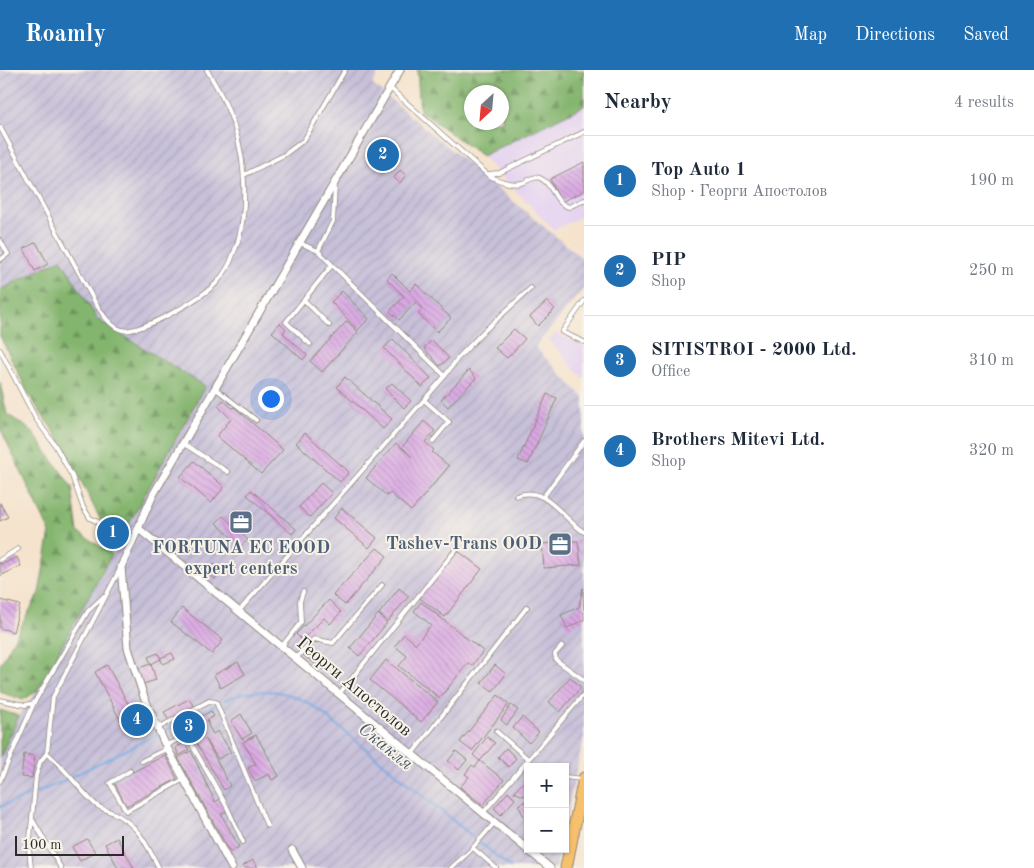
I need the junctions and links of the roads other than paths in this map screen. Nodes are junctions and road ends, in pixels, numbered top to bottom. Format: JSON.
{"nodes":[{"id":1,"x":207,"y":70,"type":"edge"},
{"id":2,"x":345,"y":70,"type":"edge"},
{"id":3,"x":400,"y":70,"type":"edge"},
{"id":4,"x":390,"y":88,"type":"junction"},
{"id":5,"x":0,"y":127,"type":"edge"},
{"id":6,"x":584,"y":132,"type":"edge"},
{"id":7,"x":486,"y":174,"type":"junction"},
{"id":8,"x":244,"y":175,"type":"junction"},
{"id":9,"x":335,"y":183,"type":"junction"},
{"id":10,"x":584,"y":200,"type":"edge"},
{"id":11,"x":0,"y":240,"type":"edge"},
{"id":12,"x":300,"y":244,"type":"junction"},
{"id":13,"x":318,"y":251,"type":"junction"},
{"id":14,"x":0,"y":260,"type":"edge"},
{"id":15,"x":332,"y":266,"type":"junction"},
{"id":16,"x":531,"y":288,"type":"dead end"},
{"id":17,"x":304,"y":300,"type":"junction"},
{"id":18,"x":584,"y":301,"type":"edge"},
{"id":19,"x":329,"y":325,"type":"dead end"},
{"id":20,"x":584,"y":342,"type":"edge"},
{"id":21,"x":310,"y":344,"type":"dead end"},
{"id":22,"x":0,"y":350,"type":"edge"},
{"id":23,"x":445,"y":376,"type":"junction"},
{"id":24,"x":216,"y":388,"type":"junction"},
{"id":25,"x":424,"y":400,"type":"junction"},
{"id":26,"x":256,"y":420,"type":"dead end"},
{"id":27,"x":433,"y":441,"type":"dead end"},
{"id":28,"x":584,"y":441,"type":"edge"},
{"id":29,"x":184,"y":444,"type":"junction"},
{"id":30,"x":228,"y":472,"type":"dead end"},
{"id":31,"x":516,"y":496,"type":"dead end"},
{"id":32,"x":544,"y":496,"type":"junction"},
{"id":33,"x":139,"y":529,"type":"junction"},
{"id":34,"x":584,"y":532,"type":"edge"},
{"id":35,"x":133,"y":543,"type":"junction"},
{"id":36,"x":458,"y":547,"type":"dead end"},
{"id":37,"x":18,"y":549,"type":"dead end"},
{"id":38,"x":0,"y":560,"type":"edge"},
{"id":39,"x":121,"y":568,"type":"junction"},
{"id":40,"x":382,"y":585,"type":"dead end"},
{"id":41,"x":303,"y":592,"type":"dead end"},
{"id":42,"x":106,"y":594,"type":"junction"},
{"id":43,"x":527,"y":607,"type":"dead end"},
{"id":44,"x":239,"y":610,"type":"junction"},
{"id":45,"x":282,"y":646,"type":"junction"},
{"id":46,"x":562,"y":646,"type":"dead end"},
{"id":47,"x":296,"y":658,"type":"junction"},
{"id":48,"x":584,"y":680,"type":"edge"},
{"id":49,"x":339,"y":694,"type":"junction"},
{"id":50,"x":584,"y":694,"type":"edge"},
{"id":51,"x":0,"y":700,"type":"edge"},
{"id":52,"x":34,"y":703,"type":"junction"},
{"id":53,"x":158,"y":728,"type":"junction"},
{"id":54,"x":496,"y":731,"type":"dead end"},
{"id":55,"x":167,"y":747,"type":"junction"},
{"id":56,"x":47,"y":753,"type":"junction"},
{"id":57,"x":412,"y":754,"type":"junction"},
{"id":58,"x":528,"y":759,"type":"junction"},
{"id":59,"x":142,"y":761,"type":"dead end"},
{"id":60,"x":130,"y":771,"type":"dead end"},
{"id":61,"x":569,"y":777,"type":"edge"},
{"id":62,"x":184,"y":779,"type":"junction"},
{"id":63,"x":584,"y":779,"type":"edge"},
{"id":64,"x":0,"y":781,"type":"edge"},
{"id":65,"x":582,"y":798,"type":"edge"},
{"id":66,"x":483,"y":813,"type":"junction"},
{"id":67,"x":32,"y":819,"type":"junction"},
{"id":68,"x":495,"y":822,"type":"junction"},
{"id":69,"x":267,"y":826,"type":"dead end"},
{"id":70,"x":243,"y":842,"type":"dead end"},
{"id":71,"x":474,"y":846,"type":"junction"},
{"id":72,"x":292,"y":850,"type":"dead end"},
{"id":73,"x":31,"y":868,"type":"edge"},
{"id":74,"x":61,"y":868,"type":"edge"},
{"id":75,"x":159,"y":868,"type":"edge"},
{"id":76,"x":232,"y":868,"type":"edge"},
{"id":77,"x":302,"y":868,"type":"edge"},
{"id":78,"x":450,"y":868,"type":"edge"},
{"id":79,"x":496,"y":868,"type":"edge"},
{"id":80,"x":550,"y":868,"type":"edge"},
{"id":81,"x":566,"y":868,"type":"edge"}],
"edges":[{"from":1,"to":8,"type":"lane"},
{"from":2,"to":8,"type":"lane"},
{"from":3,"to":4,"type":"street"},
{"from":4,"to":7,"type":"lane"},
{"from":4,"to":9,"type":"street"},
{"from":5,"to":8,"type":"lane"},
{"from":6,"to":7,"type":"lane"},
{"from":7,"to":10,"type":"lane"},
{"from":9,"to":12,"type":"street"},
{"from":9,"to":13,"type":"lane"},
{"from":11,"to":14,"type":"lane"},
{"from":12,"to":13,"type":"lane"},
{"from":12,"to":24,"type":"street"},
{"from":13,"to":15,"type":"lane"},
{"from":15,"to":17,"type":"lane"},
{"from":15,"to":23,"type":"lane"},
{"from":16,"to":23,"type":"lane"},
{"from":17,"to":19,"type":"lane"},
{"from":17,"to":21,"type":"lane"},
{"from":18,"to":20,"type":"lane"},
{"from":22,"to":35,"type":"lane"},
{"from":23,"to":25,"type":"lane"},
{"from":24,"to":26,"type":"lane"},
{"from":24,"to":29,"type":"street"},
{"from":25,"to":27,"type":"lane"},
{"from":25,"to":44,"type":"lane"},
{"from":28,"to":32,"type":"lane"},
{"from":29,"to":30,"type":"lane"},
{"from":29,"to":33,"type":"street"},
{"from":31,"to":32,"type":"lane"},
{"from":32,"to":34,"type":"lane"},
{"from":33,"to":35,"type":"street"},
{"from":33,"to":44,"type":"street","name":"Георги Апостолов"},
{"from":35,"to":39,"type":"street"},
{"from":36,"to":49,"type":"lane"},
{"from":37,"to":38,"type":"lane"},
{"from":39,"to":42,"type":"lane"},
{"from":39,"to":53,"type":"street"},
{"from":40,"to":47,"type":"lane"},
{"from":41,"to":45,"type":"lane"},
{"from":42,"to":52,"type":"lane"},
{"from":42,"to":56,"type":"lane"},
{"from":43,"to":57,"type":"lane"},
{"from":44,"to":45,"type":"street","name":"Георги Апостолов"},
{"from":45,"to":47,"type":"street","name":"Георги Апостолов"},
{"from":46,"to":48,"type":"lane"},
{"from":47,"to":49,"type":"street","name":"Георги Апостолов"},
{"from":49,"to":57,"type":"street","name":"Георги Апостолов"},
{"from":50,"to":58,"type":"lane"},
{"from":51,"to":52,"type":"lane"},
{"from":52,"to":64,"type":"lane"},
{"from":53,"to":55,"type":"street"},
{"from":53,"to":69,"type":"lane"},
{"from":54,"to":58,"type":"lane"},
{"from":55,"to":59,"type":"lane"},
{"from":55,"to":62,"type":"street"},
{"from":55,"to":70,"type":"lane"},
{"from":56,"to":67,"type":"lane"},
{"from":56,"to":75,"type":"lane"},
{"from":57,"to":66,"type":"street","name":"Георги Апостолов"},
{"from":58,"to":66,"type":"lane"},
{"from":60,"to":62,"type":"lane"},
{"from":61,"to":63,"type":"lane"},
{"from":62,"to":76,"type":"street"},
{"from":63,"to":65,"type":"main road"},
{"from":65,"to":81,"type":"main road"},
{"from":66,"to":68,"type":"street","name":"Георги Апостолов"},
{"from":67,"to":73,"type":"lane"},
{"from":67,"to":74,"type":"lane"},
{"from":68,"to":71,"type":"lane"},
{"from":68,"to":80,"type":"street","name":"Георги Апостолов"},
{"from":71,"to":78,"type":"lane"},
{"from":71,"to":79,"type":"lane"},
{"from":72,"to":77,"type":"street"}]}
